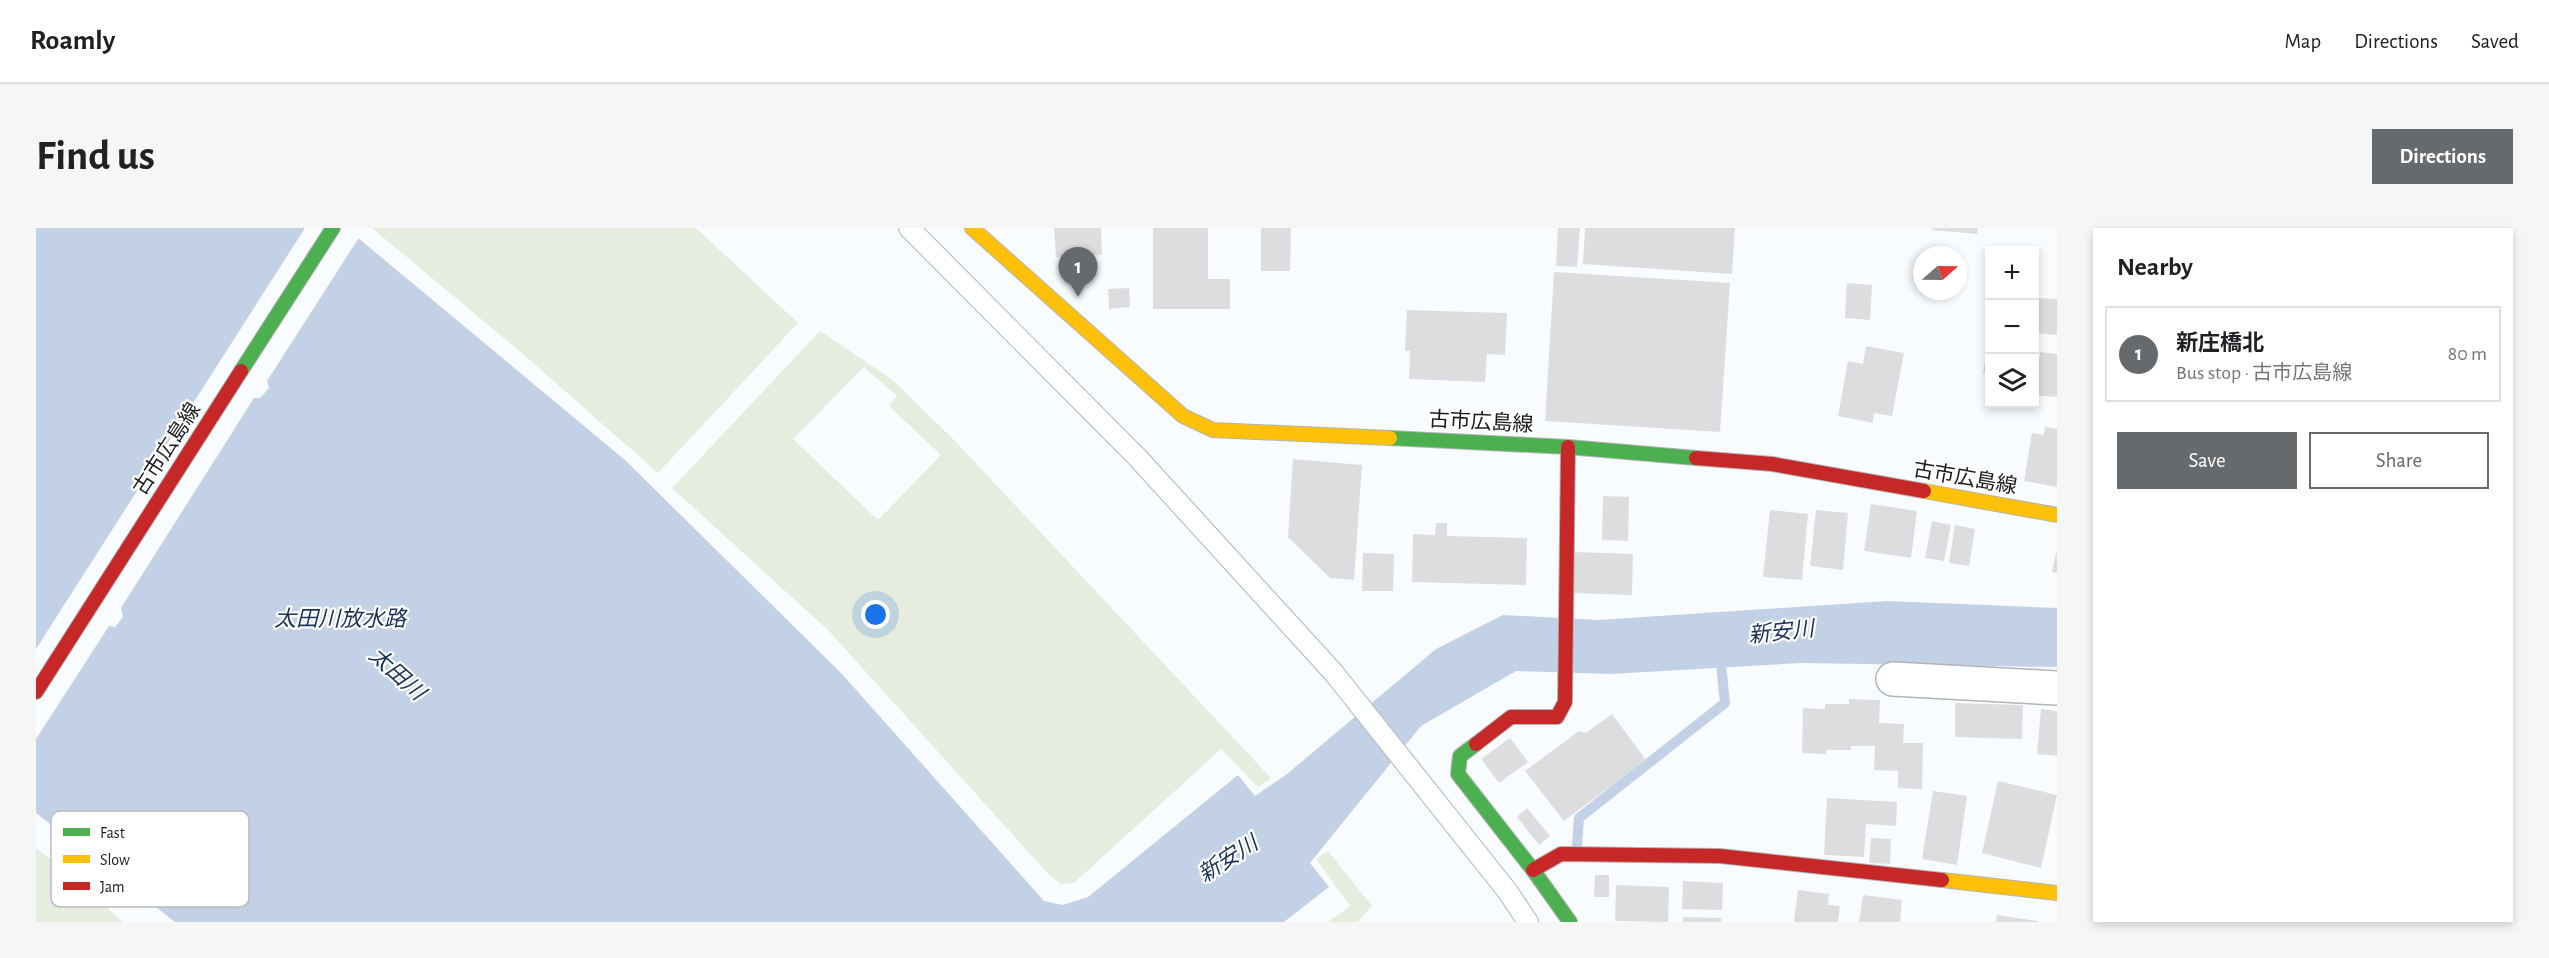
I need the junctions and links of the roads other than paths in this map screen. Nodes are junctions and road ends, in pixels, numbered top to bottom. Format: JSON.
{"nodes":[{"id":1,"x":333,"y":228,"type":"edge"},
{"id":2,"x":909,"y":228,"type":"edge"},
{"id":3,"x":972,"y":228,"type":"edge"},
{"id":4,"x":1568,"y":447,"type":"junction"},
{"id":5,"x":2057,"y":515,"type":"edge"},
{"id":6,"x":1893,"y":679,"type":"dead end"},
{"id":7,"x":2057,"y":688,"type":"edge"},
{"id":8,"x":36,"y":692,"type":"edge"},
{"id":9,"x":1533,"y":870,"type":"junction"},
{"id":10,"x":2057,"y":893,"type":"edge"},
{"id":11,"x":1528,"y":922,"type":"edge"},
{"id":12,"x":1570,"y":922,"type":"edge"}],
"edges":[{"from":1,"to":8,"type":"main road","name":"古市広島線"},
{"from":2,"to":11,"type":"lane"},
{"from":3,"to":4,"type":"main road","name":"古市広島線"},
{"from":4,"to":5,"type":"main road","name":"古市広島線"},
{"from":4,"to":9,"type":"main road"},
{"from":6,"to":7,"type":"street"},
{"from":9,"to":10,"type":"main road"},
{"from":9,"to":12,"type":"main road"}]}
